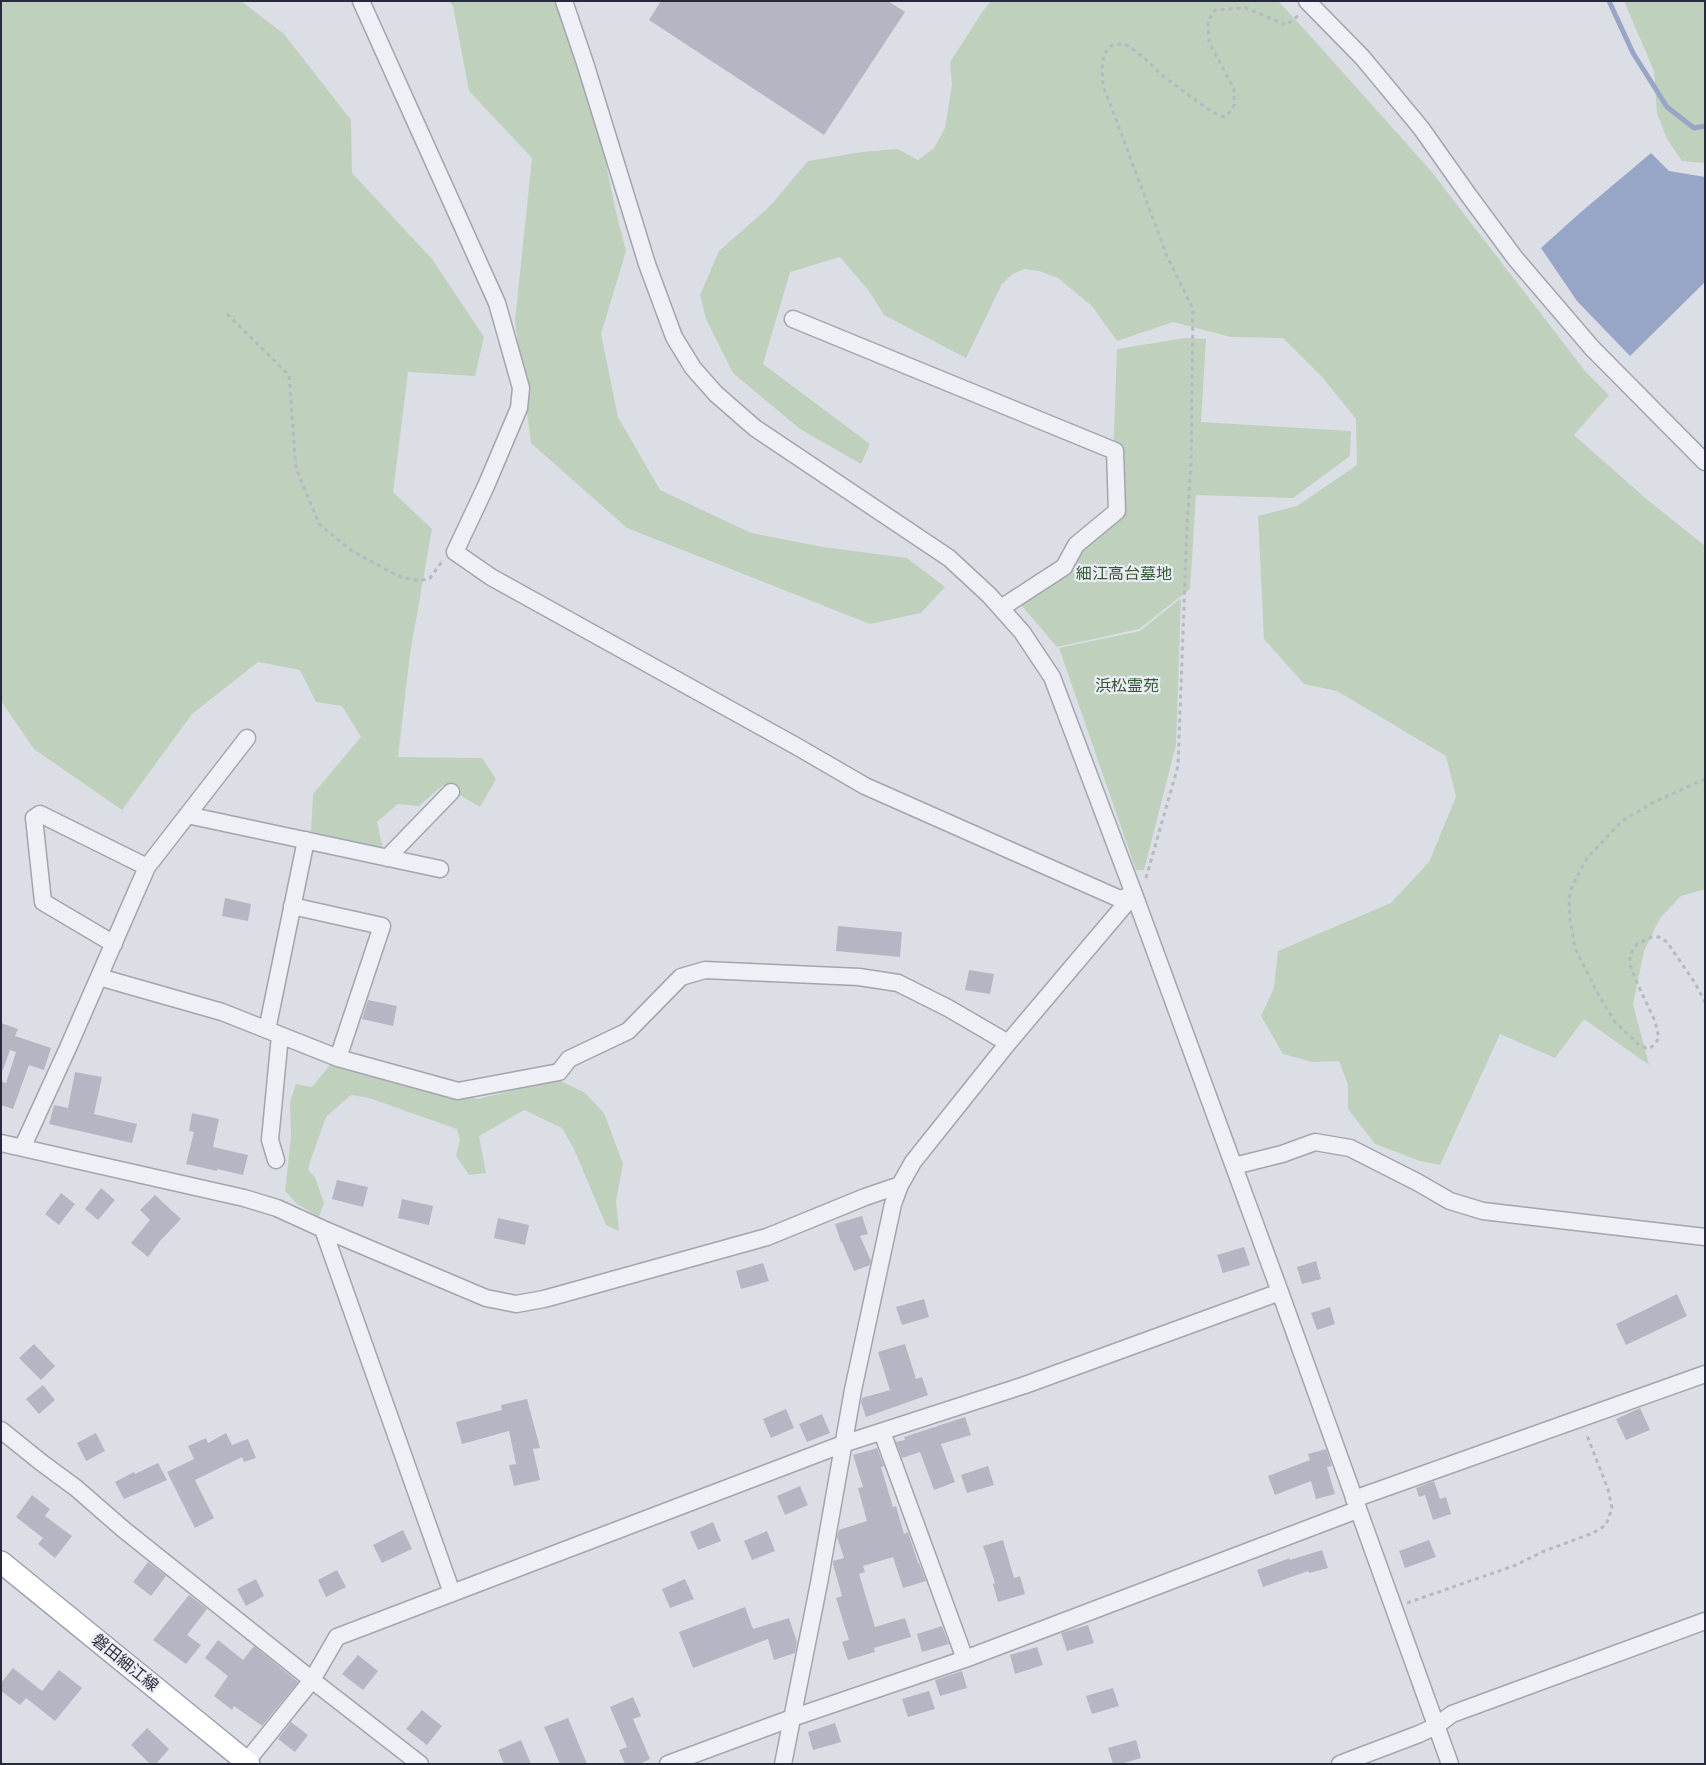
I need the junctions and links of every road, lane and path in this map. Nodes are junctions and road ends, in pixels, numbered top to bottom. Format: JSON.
{"nodes":[{"id":1,"x":361,"y":1,"type":"edge"},
{"id":2,"x":564,"y":1,"type":"edge"},
{"id":3,"x":1309,"y":3,"type":"edge"},
{"id":4,"x":227,"y":314,"type":"dead end"},
{"id":5,"x":793,"y":319,"type":"dead end"},
{"id":6,"x":1705,"y":462,"type":"edge"},
{"id":7,"x":455,"y":552,"type":"junction"},
{"id":8,"x":1000,"y":608,"type":"junction"},
{"id":9,"x":247,"y":738,"type":"dead end"},
{"id":10,"x":1705,"y":780,"type":"edge"},
{"id":11,"x":451,"y":792,"type":"dead end"},
{"id":12,"x":187,"y":815,"type":"junction"},
{"id":13,"x":306,"y":840,"type":"junction"},
{"id":14,"x":387,"y":858,"type":"junction"},
{"id":15,"x":147,"y":866,"type":"junction"},
{"id":16,"x":440,"y":869,"type":"dead end"},
{"id":17,"x":1134,"y":894,"type":"junction"},
{"id":18,"x":292,"y":906,"type":"junction"},
{"id":19,"x":114,"y":944,"type":"junction"},
{"id":20,"x":99,"y":977,"type":"junction"},
{"id":21,"x":1705,"y":1002,"type":"edge"},
{"id":22,"x":274,"y":1033,"type":"junction"},
{"id":23,"x":1008,"y":1043,"type":"junction"},
{"id":24,"x":338,"y":1058,"type":"junction"},
{"id":25,"x":1,"y":1143,"type":"edge"},
{"id":26,"x":23,"y":1146,"type":"junction"},
{"id":27,"x":276,"y":1160,"type":"dead end"},
{"id":28,"x":1234,"y":1166,"type":"junction"},
{"id":29,"x":900,"y":1185,"type":"junction"},
{"id":30,"x":322,"y":1229,"type":"junction"},
{"id":31,"x":1703,"y":1242,"type":"edge"},
{"id":32,"x":1280,"y":1292,"type":"junction"},
{"id":33,"x":1705,"y":1374,"type":"edge"},
{"id":34,"x":1580,"y":1419,"type":"junction"},
{"id":35,"x":1,"y":1430,"type":"edge"},
{"id":36,"x":882,"y":1432,"type":"junction"},
{"id":37,"x":843,"y":1444,"type":"junction"},
{"id":38,"x":1356,"y":1504,"type":"junction"},
{"id":39,"x":1,"y":1562,"type":"edge"},
{"id":40,"x":452,"y":1593,"type":"junction"},
{"id":41,"x":1393,"y":1608,"type":"junction"},
{"id":42,"x":1705,"y":1621,"type":"edge"},
{"id":43,"x":965,"y":1659,"type":"junction"},
{"id":44,"x":312,"y":1680,"type":"junction"},
{"id":45,"x":792,"y":1718,"type":"junction"},
{"id":46,"x":1436,"y":1726,"type":"junction"},
{"id":47,"x":248,"y":1763,"type":"edge"},
{"id":48,"x":420,"y":1764,"type":"edge"},
{"id":49,"x":668,"y":1764,"type":"edge"},
{"id":50,"x":783,"y":1764,"type":"edge"},
{"id":51,"x":1340,"y":1764,"type":"edge"},
{"id":52,"x":1450,"y":1764,"type":"edge"}],
"edges":[{"from":1,"to":7,"type":"street"},
{"from":2,"to":8,"type":"street"},
{"from":3,"to":6,"type":"street"},
{"from":3,"to":17,"type":"path"},
{"from":4,"to":7,"type":"path"},
{"from":5,"to":8,"type":"street"},
{"from":7,"to":17,"type":"street"},
{"from":8,"to":17,"type":"street"},
{"from":9,"to":12,"type":"street"},
{"from":10,"to":21,"type":"path"},
{"from":11,"to":14,"type":"street"},
{"from":12,"to":13,"type":"street"},
{"from":12,"to":15,"type":"street"},
{"from":13,"to":14,"type":"street"},
{"from":13,"to":18,"type":"street"},
{"from":14,"to":16,"type":"street"},
{"from":15,"to":19,"type":"street"},
{"from":15,"to":19,"type":"street"},
{"from":17,"to":23,"type":"street"},
{"from":17,"to":28,"type":"street"},
{"from":18,"to":22,"type":"street"},
{"from":18,"to":24,"type":"street"},
{"from":19,"to":20,"type":"street"},
{"from":20,"to":22,"type":"street"},
{"from":20,"to":26,"type":"street"},
{"from":22,"to":24,"type":"street"},
{"from":22,"to":27,"type":"street"},
{"from":23,"to":24,"type":"street"},
{"from":23,"to":29,"type":"street"},
{"from":25,"to":26,"type":"street"},
{"from":26,"to":30,"type":"street"},
{"from":28,"to":31,"type":"street"},
{"from":28,"to":32,"type":"street"},
{"from":29,"to":30,"type":"street"},
{"from":29,"to":37,"type":"street"},
{"from":30,"to":40,"type":"street"},
{"from":32,"to":36,"type":"street"},
{"from":32,"to":38,"type":"street"},
{"from":33,"to":34,"type":"street"},
{"from":34,"to":38,"type":"street"},
{"from":34,"to":41,"type":"path"},
{"from":35,"to":44,"type":"street"},
{"from":36,"to":37,"type":"street"},
{"from":36,"to":43,"type":"street"},
{"from":37,"to":40,"type":"street"},
{"from":37,"to":45,"type":"street"},
{"from":38,"to":41,"type":"street"},
{"from":38,"to":43,"type":"street"},
{"from":39,"to":47,"type":"main road","name":"磐田細江線"},
{"from":40,"to":44,"type":"street"},
{"from":41,"to":46,"type":"street"},
{"from":42,"to":46,"type":"street"},
{"from":43,"to":45,"type":"street"},
{"from":44,"to":47,"type":"street"},
{"from":44,"to":48,"type":"street"},
{"from":45,"to":49,"type":"street"},
{"from":45,"to":50,"type":"street"},
{"from":46,"to":51,"type":"street"},
{"from":46,"to":52,"type":"street"}]}
